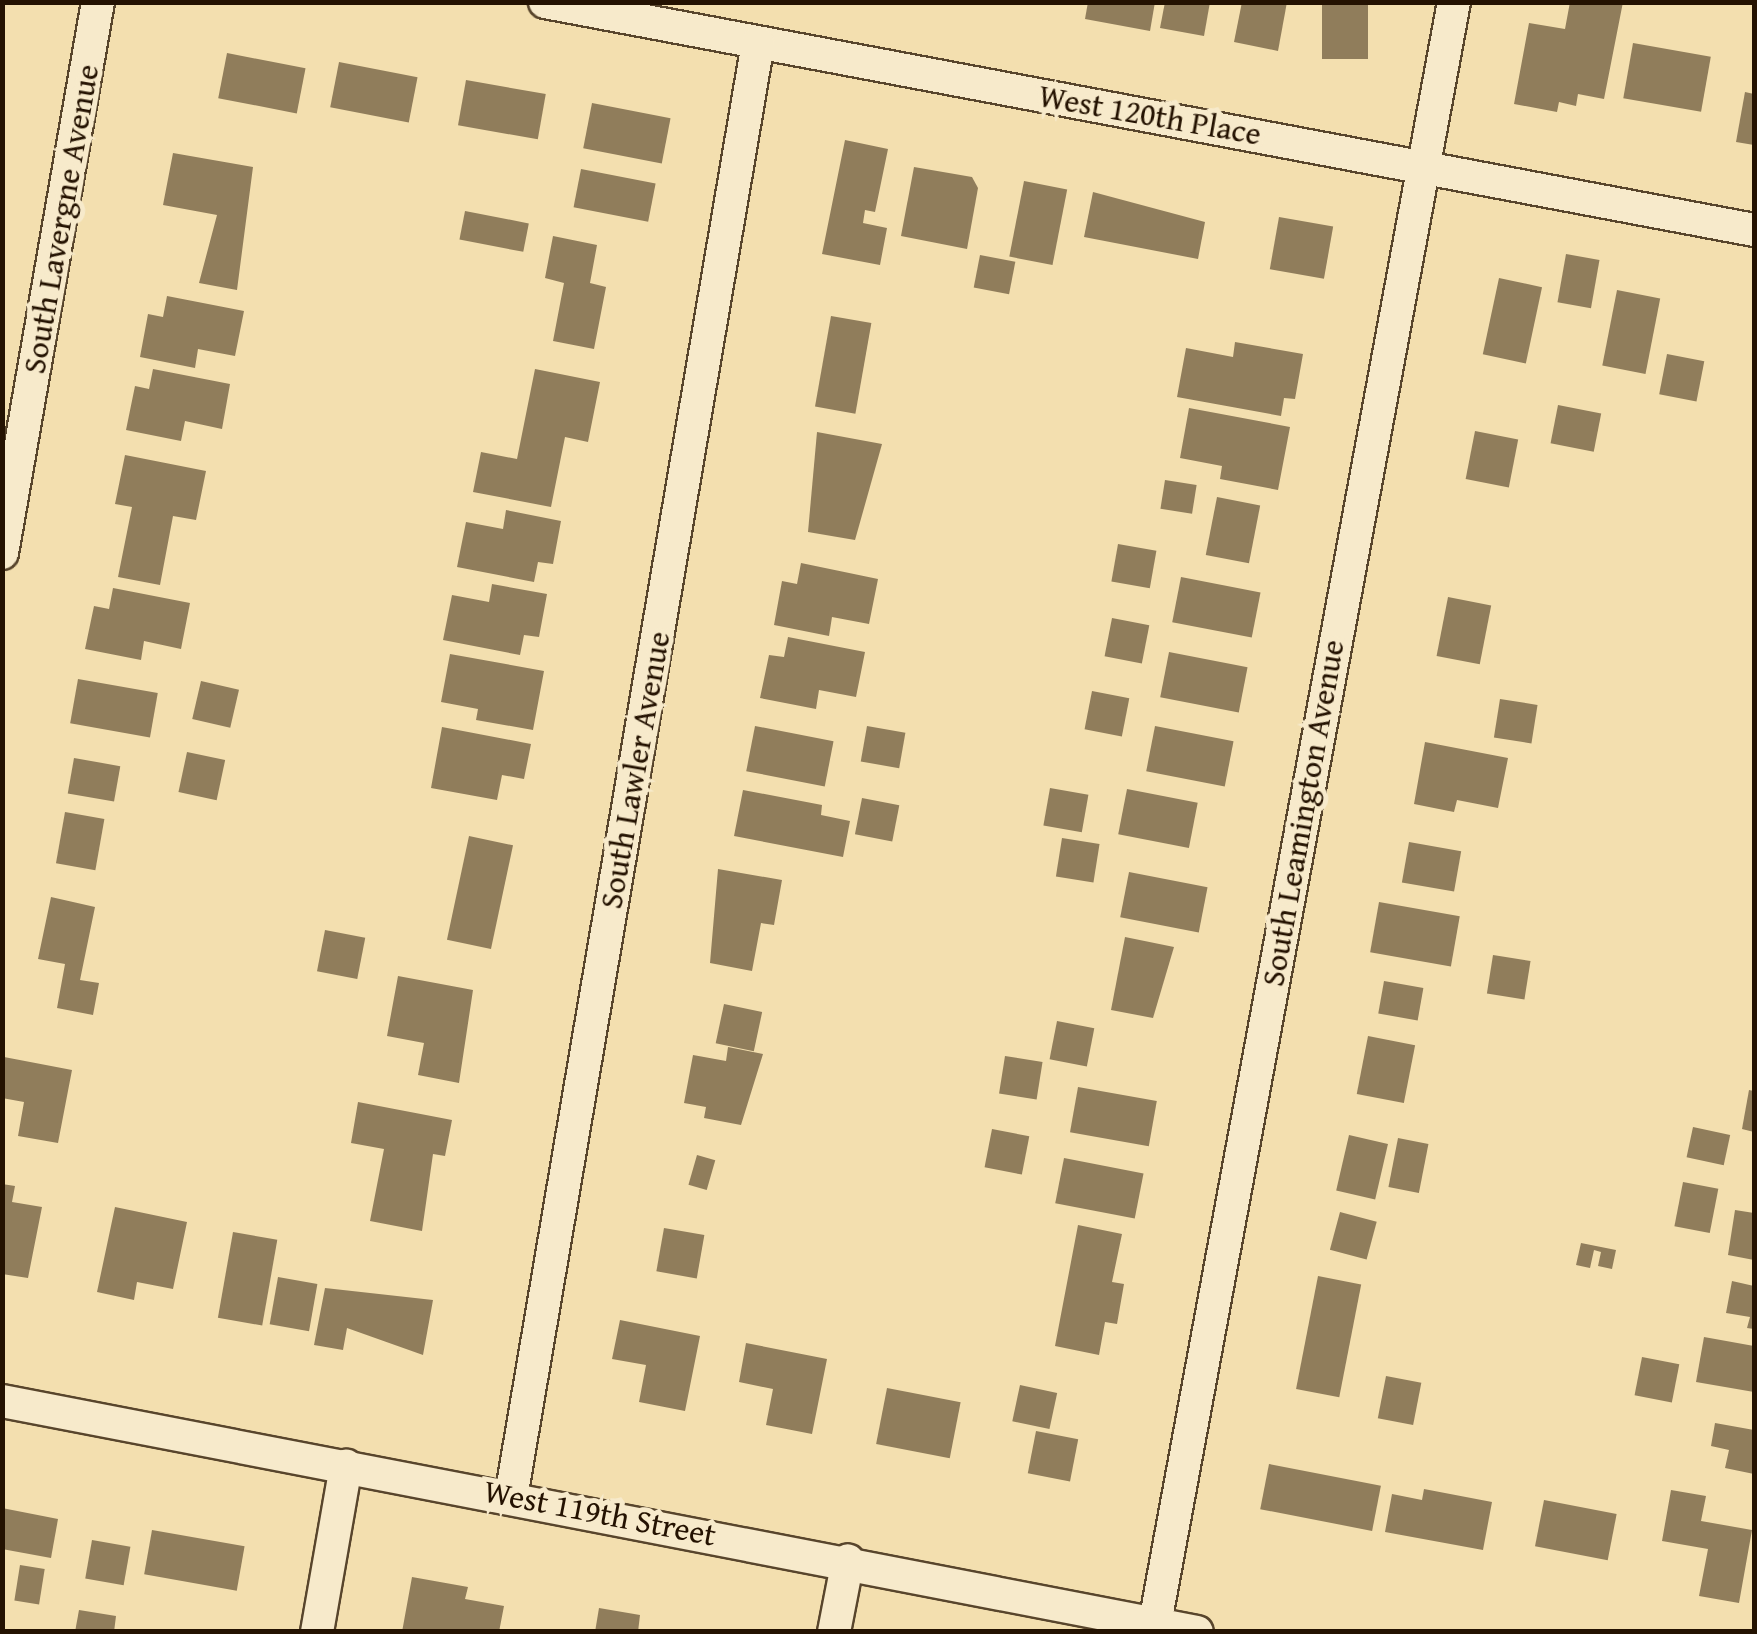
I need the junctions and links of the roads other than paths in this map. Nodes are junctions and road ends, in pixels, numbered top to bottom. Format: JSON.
{"nodes":[{"id":1,"x":98,"y":2,"type":"edge"},
{"id":2,"x":544,"y":2,"type":"edge"},
{"id":3,"x":1454,"y":2,"type":"edge"},
{"id":4,"x":758,"y":43,"type":"junction"},
{"id":5,"x":1422,"y":166,"type":"junction"},
{"id":6,"x":1754,"y":230,"type":"edge"},
{"id":7,"x":2,"y":553,"type":"edge"},
{"id":8,"x":2,"y":1401,"type":"edge"},
{"id":9,"x":346,"y":1466,"type":"junction"},
{"id":10,"x":512,"y":1497,"type":"junction"},
{"id":11,"x":848,"y":1560,"type":"junction"},
{"id":12,"x":1154,"y":1623,"type":"junction"},
{"id":13,"x":317,"y":1632,"type":"edge"},
{"id":14,"x":834,"y":1632,"type":"edge"},
{"id":15,"x":1196,"y":1632,"type":"edge"}],
"edges":[{"from":1,"to":7,"type":"street","name":"South Lavergne Avenue"},
{"from":2,"to":4,"type":"street","name":"West 120th Place"},
{"from":3,"to":5,"type":"street","name":"South Leamington Avenue"},
{"from":4,"to":5,"type":"street","name":"West 120th Place"},
{"from":4,"to":10,"type":"street","name":"South Lawler Avenue"},
{"from":5,"to":6,"type":"street","name":"West 120th Place"},
{"from":5,"to":12,"type":"street","name":"South Leamington Avenue"},
{"from":8,"to":9,"type":"street","name":"West 119th Street"},
{"from":9,"to":10,"type":"street","name":"West 119th Street"},
{"from":9,"to":13,"type":"street"},
{"from":10,"to":11,"type":"street","name":"West 119th Street"},
{"from":11,"to":12,"type":"street","name":"West 119th Street"},
{"from":11,"to":14,"type":"street"},
{"from":12,"to":15,"type":"street","name":"West 119th Street"}]}
